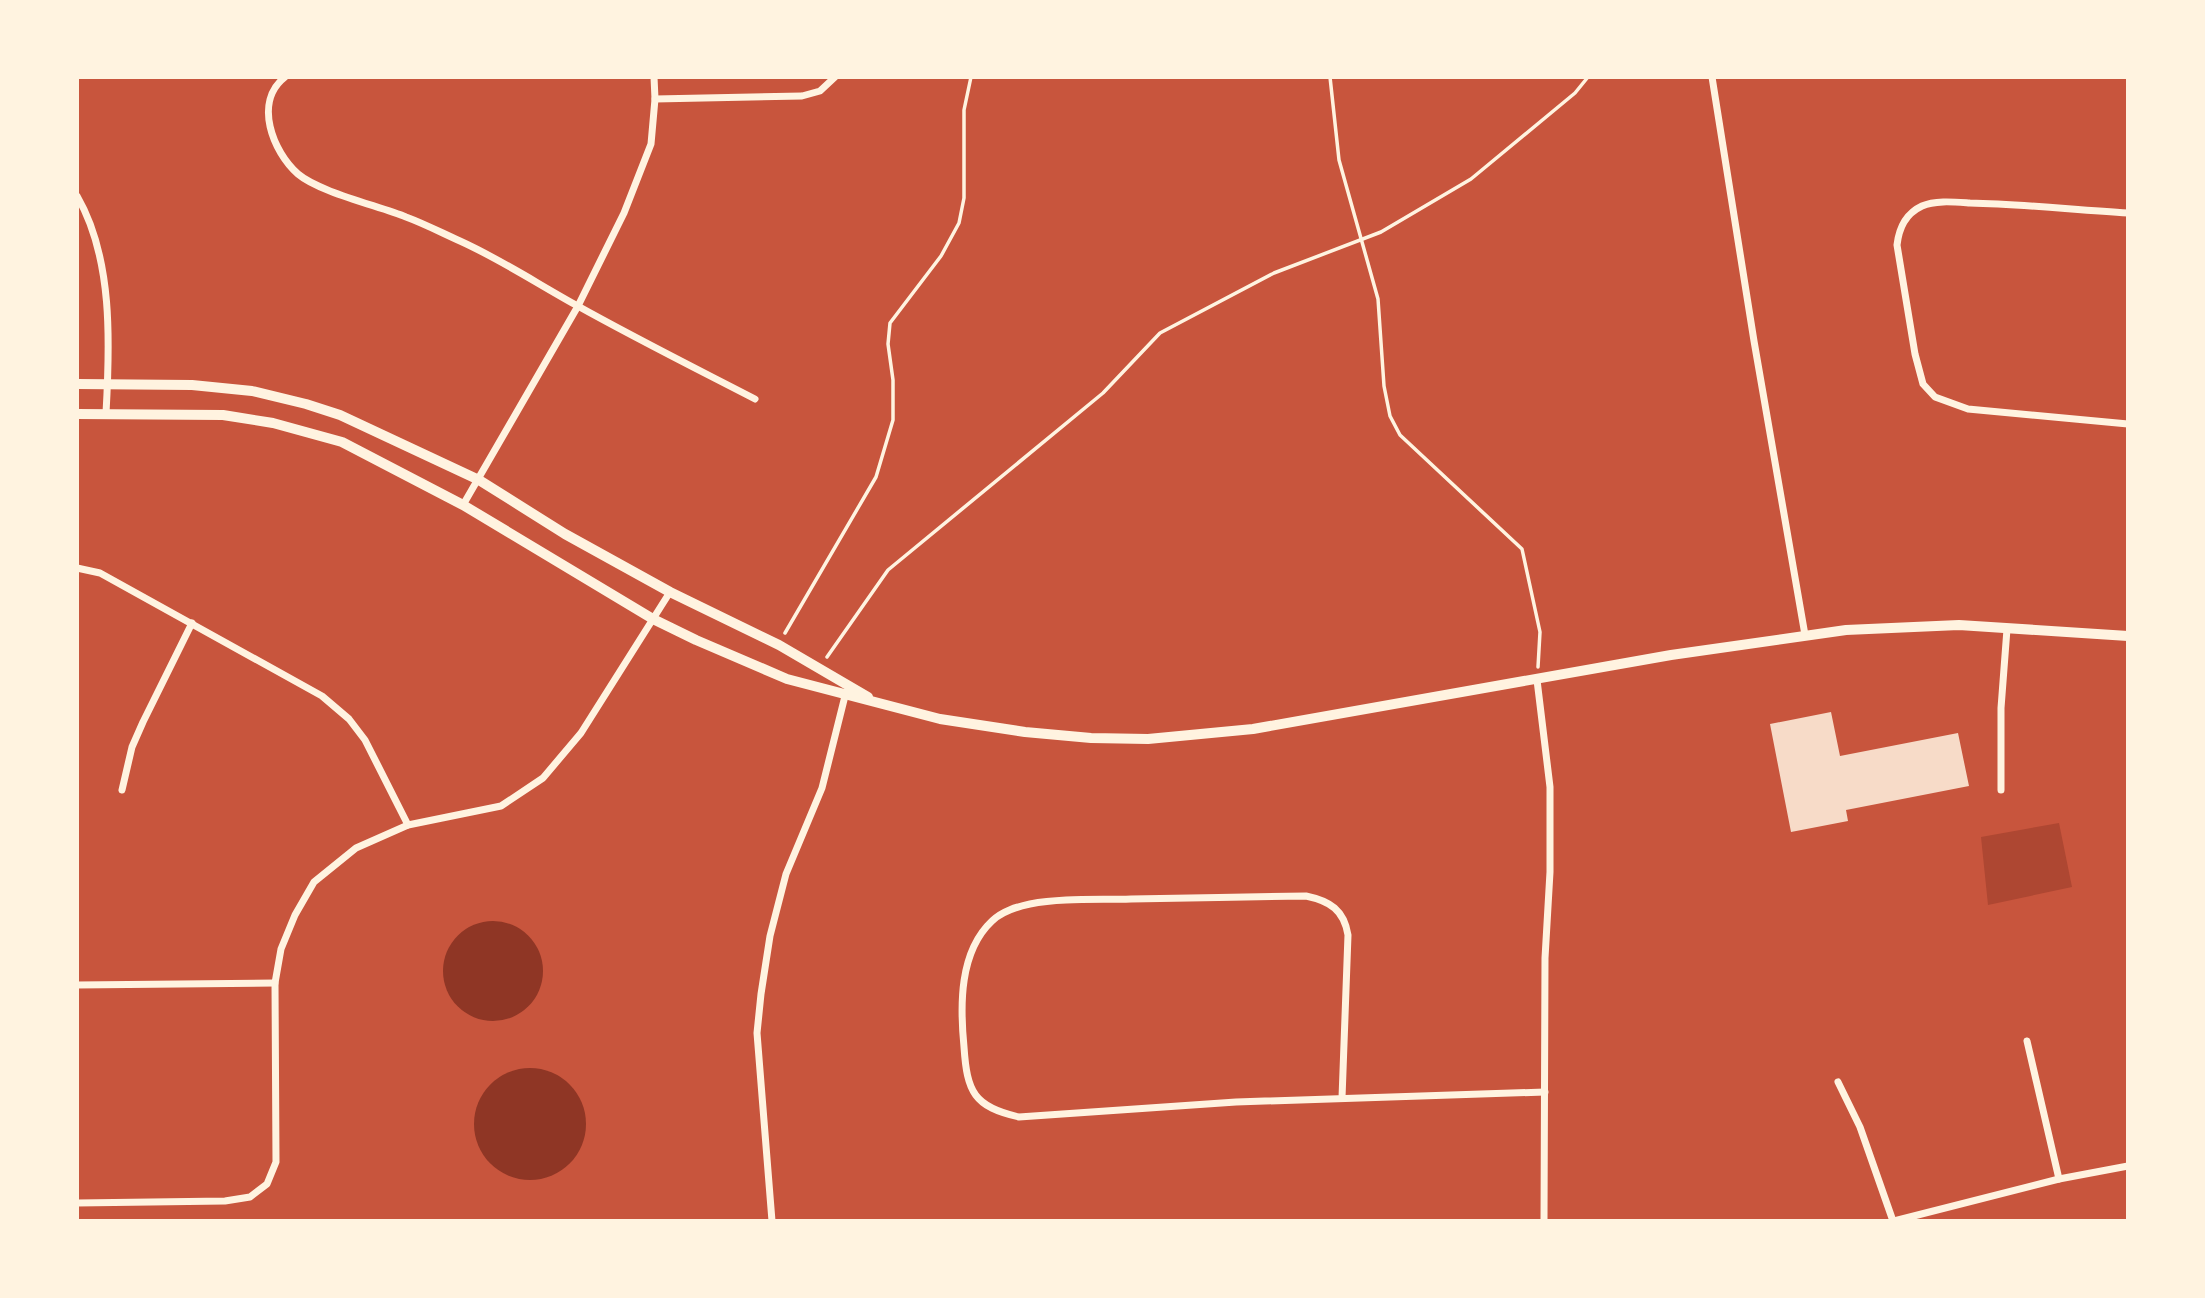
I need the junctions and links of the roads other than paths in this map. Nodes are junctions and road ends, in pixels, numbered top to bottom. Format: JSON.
{"nodes":[{"id":1,"x":285,"y":77,"type":"edge"},
{"id":2,"x":654,"y":77,"type":"edge"},
{"id":3,"x":835,"y":77,"type":"edge"},
{"id":4,"x":1712,"y":77,"type":"edge"},
{"id":5,"x":655,"y":99,"type":"junction"},
{"id":6,"x":77,"y":195,"type":"edge"},
{"id":7,"x":2128,"y":213,"type":"edge"},
{"id":8,"x":578,"y":306,"type":"junction"},
{"id":9,"x":108,"y":383,"type":"junction"},
{"id":10,"x":77,"y":384,"type":"edge"},
{"id":11,"x":755,"y":399,"type":"dead end"},
{"id":12,"x":106,"y":413,"type":"junction"},
{"id":13,"x":77,"y":414,"type":"edge"},
{"id":14,"x":2128,"y":424,"type":"edge"},
{"id":15,"x":479,"y":480,"type":"junction"},
{"id":16,"x":463,"y":505,"type":"junction"},
{"id":17,"x":77,"y":568,"type":"edge"},
{"id":18,"x":670,"y":592,"type":"junction"},
{"id":19,"x":653,"y":619,"type":"junction"},
{"id":20,"x":192,"y":623,"type":"junction"},
{"id":21,"x":2007,"y":629,"type":"junction"},
{"id":22,"x":1805,"y":635,"type":"junction"},
{"id":23,"x":2128,"y":636,"type":"edge"},
{"id":24,"x":1537,"y":680,"type":"junction"},
{"id":25,"x":847,"y":690,"type":"junction"},
{"id":26,"x":122,"y":790,"type":"dead end"},
{"id":27,"x":2001,"y":790,"type":"dead end"},
{"id":28,"x":408,"y":825,"type":"junction"},
{"id":29,"x":275,"y":983,"type":"junction"},
{"id":30,"x":77,"y":985,"type":"edge"},
{"id":31,"x":2027,"y":1041,"type":"dead end"},
{"id":32,"x":1838,"y":1082,"type":"dead end"},
{"id":33,"x":1545,"y":1092,"type":"junction"},
{"id":34,"x":1342,"y":1098,"type":"junction"},
{"id":35,"x":2128,"y":1166,"type":"edge"},
{"id":36,"x":2059,"y":1179,"type":"junction"},
{"id":37,"x":77,"y":1203,"type":"edge"},
{"id":38,"x":772,"y":1221,"type":"edge"},
{"id":39,"x":1544,"y":1221,"type":"edge"},
{"id":40,"x":1893,"y":1221,"type":"edge"}],
"edges":[{"from":1,"to":8,"type":"street"},
{"from":2,"to":5,"type":"street"},
{"from":3,"to":5,"type":"street"},
{"from":4,"to":22,"type":"street"},
{"from":5,"to":8,"type":"street"},
{"from":6,"to":9,"type":"street"},
{"from":7,"to":14,"type":"street"},
{"from":8,"to":11,"type":"street"},
{"from":8,"to":15,"type":"street"},
{"from":9,"to":10,"type":"street"},
{"from":9,"to":12,"type":"street"},
{"from":9,"to":15,"type":"street"},
{"from":12,"to":13,"type":"street"},
{"from":12,"to":16,"type":"street"},
{"from":15,"to":16,"type":"street"},
{"from":15,"to":18,"type":"street"},
{"from":16,"to":19,"type":"street"},
{"from":17,"to":20,"type":"street"},
{"from":18,"to":19,"type":"street"},
{"from":18,"to":25,"type":"street"},
{"from":19,"to":25,"type":"street"},
{"from":19,"to":28,"type":"street"},
{"from":20,"to":26,"type":"street"},
{"from":20,"to":28,"type":"street"},
{"from":21,"to":22,"type":"street"},
{"from":21,"to":23,"type":"street"},
{"from":21,"to":27,"type":"street"},
{"from":22,"to":24,"type":"street"},
{"from":24,"to":25,"type":"street"},
{"from":24,"to":33,"type":"street"},
{"from":25,"to":38,"type":"street"},
{"from":28,"to":29,"type":"street"},
{"from":29,"to":30,"type":"street"},
{"from":29,"to":37,"type":"street"},
{"from":31,"to":36,"type":"street"},
{"from":32,"to":40,"type":"street"},
{"from":33,"to":34,"type":"street"},
{"from":33,"to":39,"type":"street"},
{"from":34,"to":34,"type":"street"},
{"from":35,"to":36,"type":"street"},
{"from":36,"to":40,"type":"street"}]}
